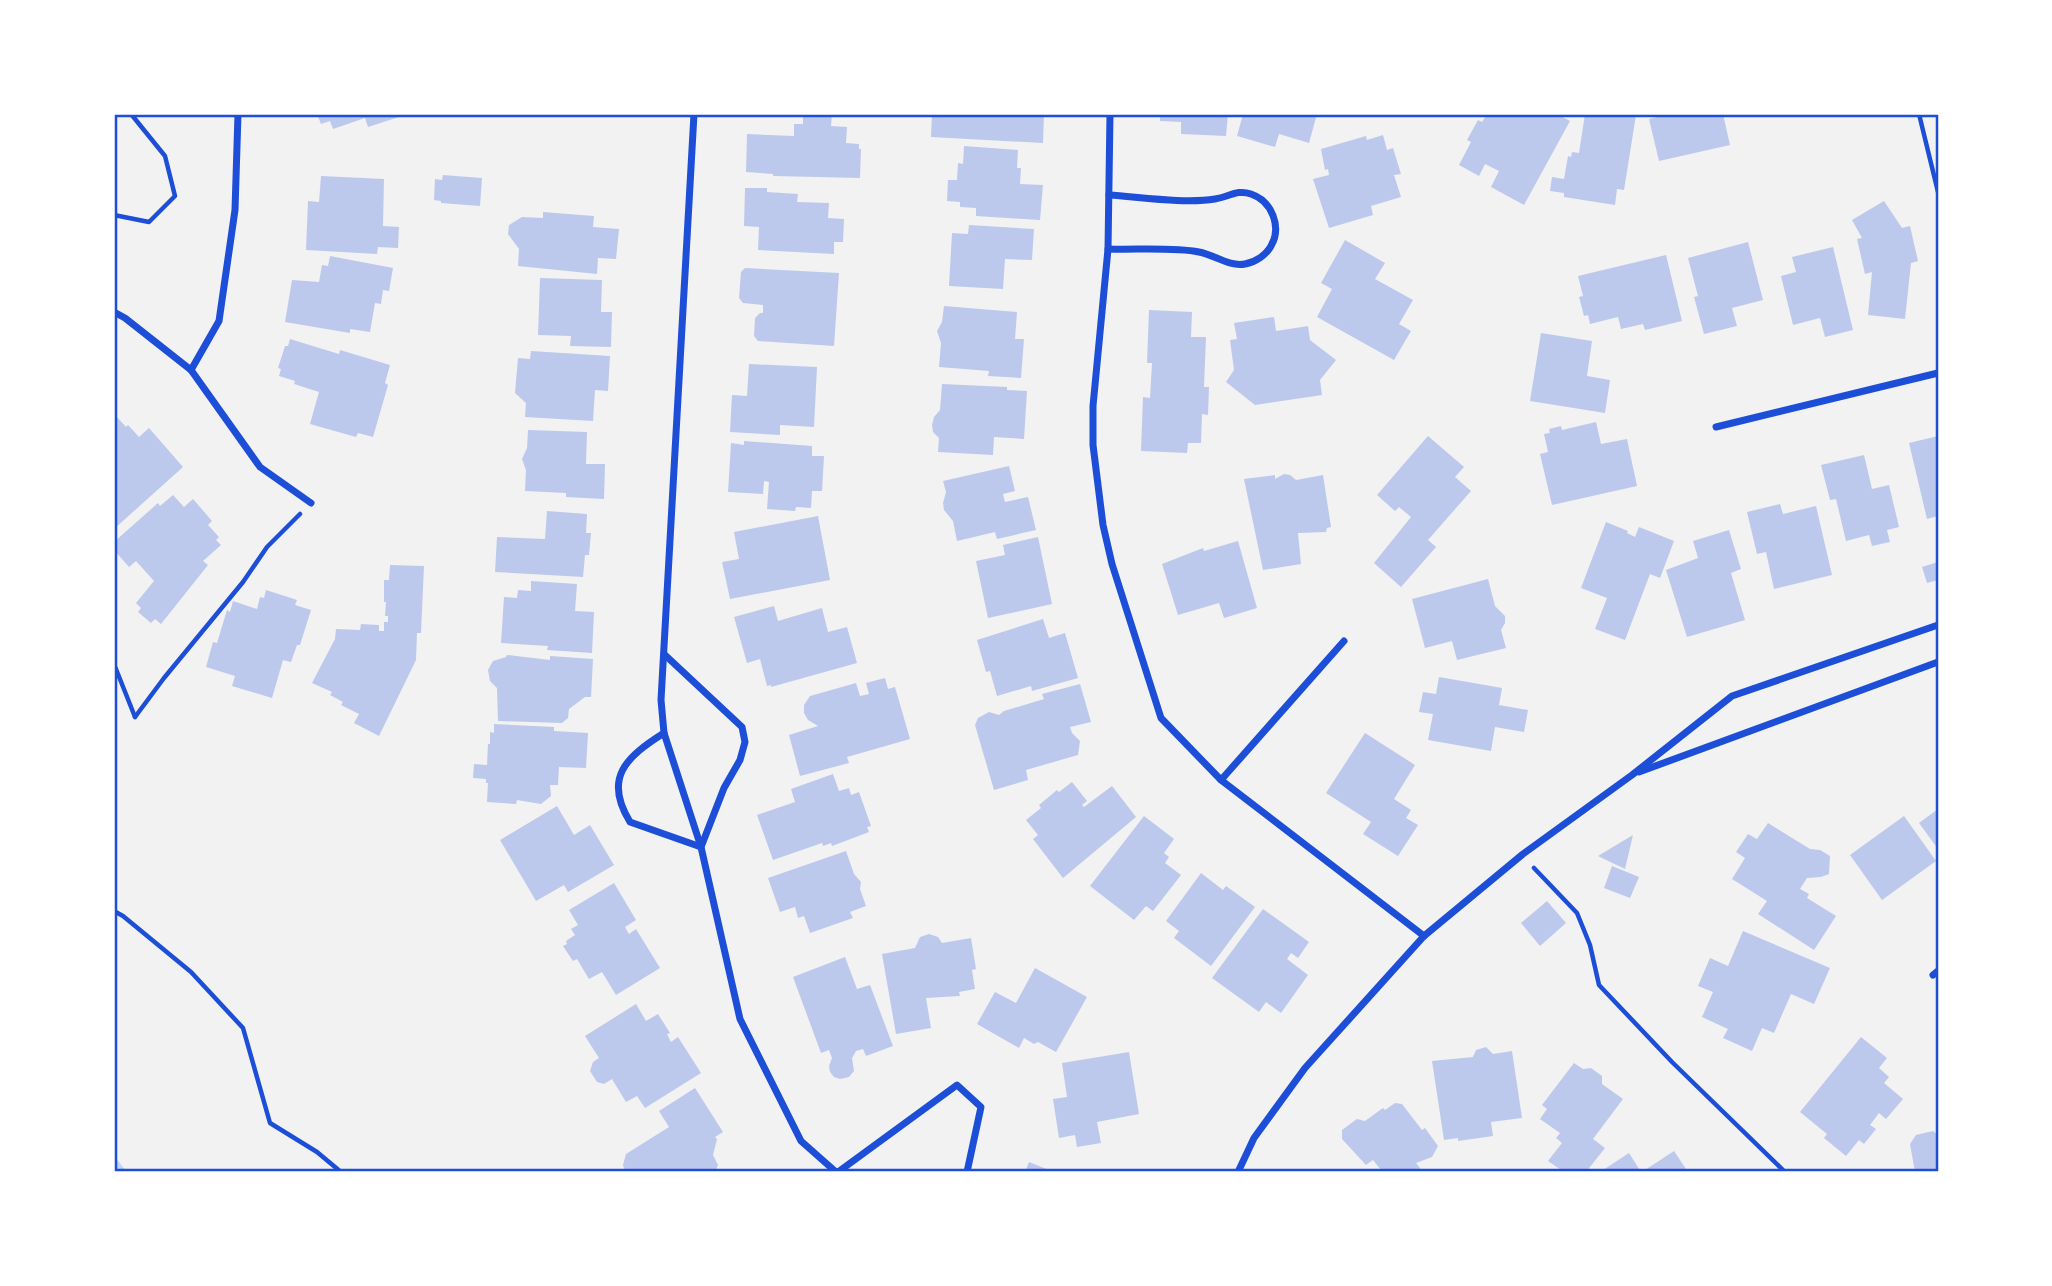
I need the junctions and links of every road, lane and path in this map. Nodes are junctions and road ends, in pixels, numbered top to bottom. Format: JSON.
{"nodes":[{"id":1,"x":131,"y":114,"type":"edge"},
{"id":2,"x":238,"y":114,"type":"edge"},
{"id":3,"x":694,"y":114,"type":"edge"},
{"id":4,"x":1110,"y":114,"type":"edge"},
{"id":5,"x":1919,"y":114,"type":"edge"},
{"id":6,"x":1938,"y":193,"type":"edge"},
{"id":7,"x":1109,"y":195,"type":"junction"},
{"id":8,"x":114,"y":215,"type":"edge"},
{"id":9,"x":1108,"y":249,"type":"junction"},
{"id":10,"x":114,"y":312,"type":"edge"},
{"id":11,"x":191,"y":370,"type":"junction"},
{"id":12,"x":1938,"y":373,"type":"edge"},
{"id":13,"x":1716,"y":427,"type":"dead end"},
{"id":14,"x":311,"y":503,"type":"joint"},
{"id":15,"x":1938,"y":625,"type":"edge"},
{"id":16,"x":1344,"y":641,"type":"dead end"},
{"id":17,"x":665,"y":655,"type":"junction"},
{"id":18,"x":1938,"y":662,"type":"edge"},
{"id":19,"x":114,"y":664,"type":"edge"},
{"id":20,"x":664,"y":733,"type":"junction"},
{"id":21,"x":1632,"y":775,"type":"junction"},
{"id":22,"x":1220,"y":779,"type":"junction"},
{"id":23,"x":701,"y":847,"type":"junction"},
{"id":24,"x":1523,"y":854,"type":"junction"},
{"id":25,"x":114,"y":911,"type":"edge"},
{"id":26,"x":1424,"y":936,"type":"junction"},
{"id":27,"x":341,"y":1172,"type":"edge"},
{"id":28,"x":837,"y":1172,"type":"edge"},
{"id":29,"x":967,"y":1172,"type":"edge"},
{"id":30,"x":1238,"y":1172,"type":"edge"},
{"id":31,"x":1785,"y":1172,"type":"edge"}],
"edges":[{"from":1,"to":8,"type":"path"},
{"from":2,"to":11,"type":"street"},
{"from":3,"to":17,"type":"street"},
{"from":4,"to":7,"type":"street"},
{"from":5,"to":6,"type":"path"},
{"from":7,"to":9,"type":"street"},
{"from":7,"to":9,"type":"street"},
{"from":9,"to":22,"type":"street"},
{"from":10,"to":11,"type":"street"},
{"from":11,"to":14,"type":"street"},
{"from":12,"to":13,"type":"street"},
{"from":14,"to":19,"type":"path"},
{"from":15,"to":21,"type":"street"},
{"from":16,"to":22,"type":"street"},
{"from":17,"to":20,"type":"street"},
{"from":17,"to":23,"type":"street"},
{"from":18,"to":21,"type":"street"},
{"from":20,"to":23,"type":"street"},
{"from":20,"to":23,"type":"street"},
{"from":21,"to":24,"type":"street"},
{"from":22,"to":26,"type":"street"},
{"from":23,"to":28,"type":"street"},
{"from":24,"to":26,"type":"street"},
{"from":24,"to":31,"type":"path"},
{"from":25,"to":27,"type":"path"},
{"from":26,"to":30,"type":"street"},
{"from":28,"to":29,"type":"street"}]}
